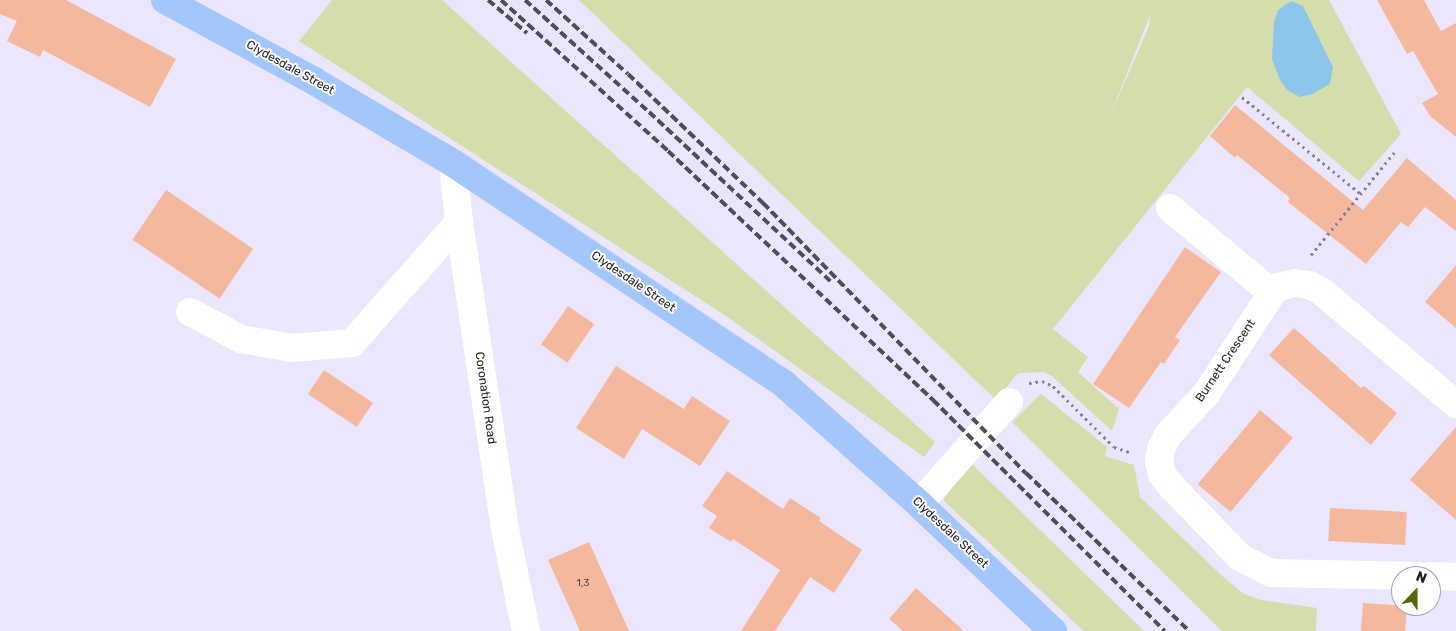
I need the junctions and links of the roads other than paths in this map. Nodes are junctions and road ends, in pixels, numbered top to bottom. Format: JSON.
{"nodes":[{"id":1,"x":165,"y":0,"type":"edge"},
{"id":2,"x":453,"y":163,"type":"junction"},
{"id":3,"x":1170,"y":208,"type":"dead end"},
{"id":4,"x":459,"y":222,"type":"junction"},
{"id":5,"x":1272,"y":293,"type":"junction"},
{"id":6,"x":190,"y":312,"type":"dead end"},
{"id":7,"x":1008,"y":402,"type":"road end"},
{"id":8,"x":1456,"y":404,"type":"edge"},
{"id":9,"x":919,"y":504,"type":"junction"},
{"id":10,"x":1391,"y":575,"type":"edge"},
{"id":11,"x":526,"y":631,"type":"edge"},
{"id":12,"x":1053,"y":631,"type":"edge"}],
"edges":[{"from":1,"to":2,"type":"main road","name":"Clydesdale Street"},
{"from":2,"to":4,"type":"street","name":"Coronation Road"},
{"from":2,"to":9,"type":"main road","name":"Clydesdale Street"},
{"from":3,"to":5,"type":"street"},
{"from":4,"to":6,"type":"street"},
{"from":4,"to":11,"type":"street","name":"Coronation Road"},
{"from":5,"to":8,"type":"street"},
{"from":5,"to":10,"type":"street","name":"Burnett Crescent"},
{"from":7,"to":9,"type":"street"},
{"from":9,"to":12,"type":"main road","name":"Clydesdale Street"}]}
